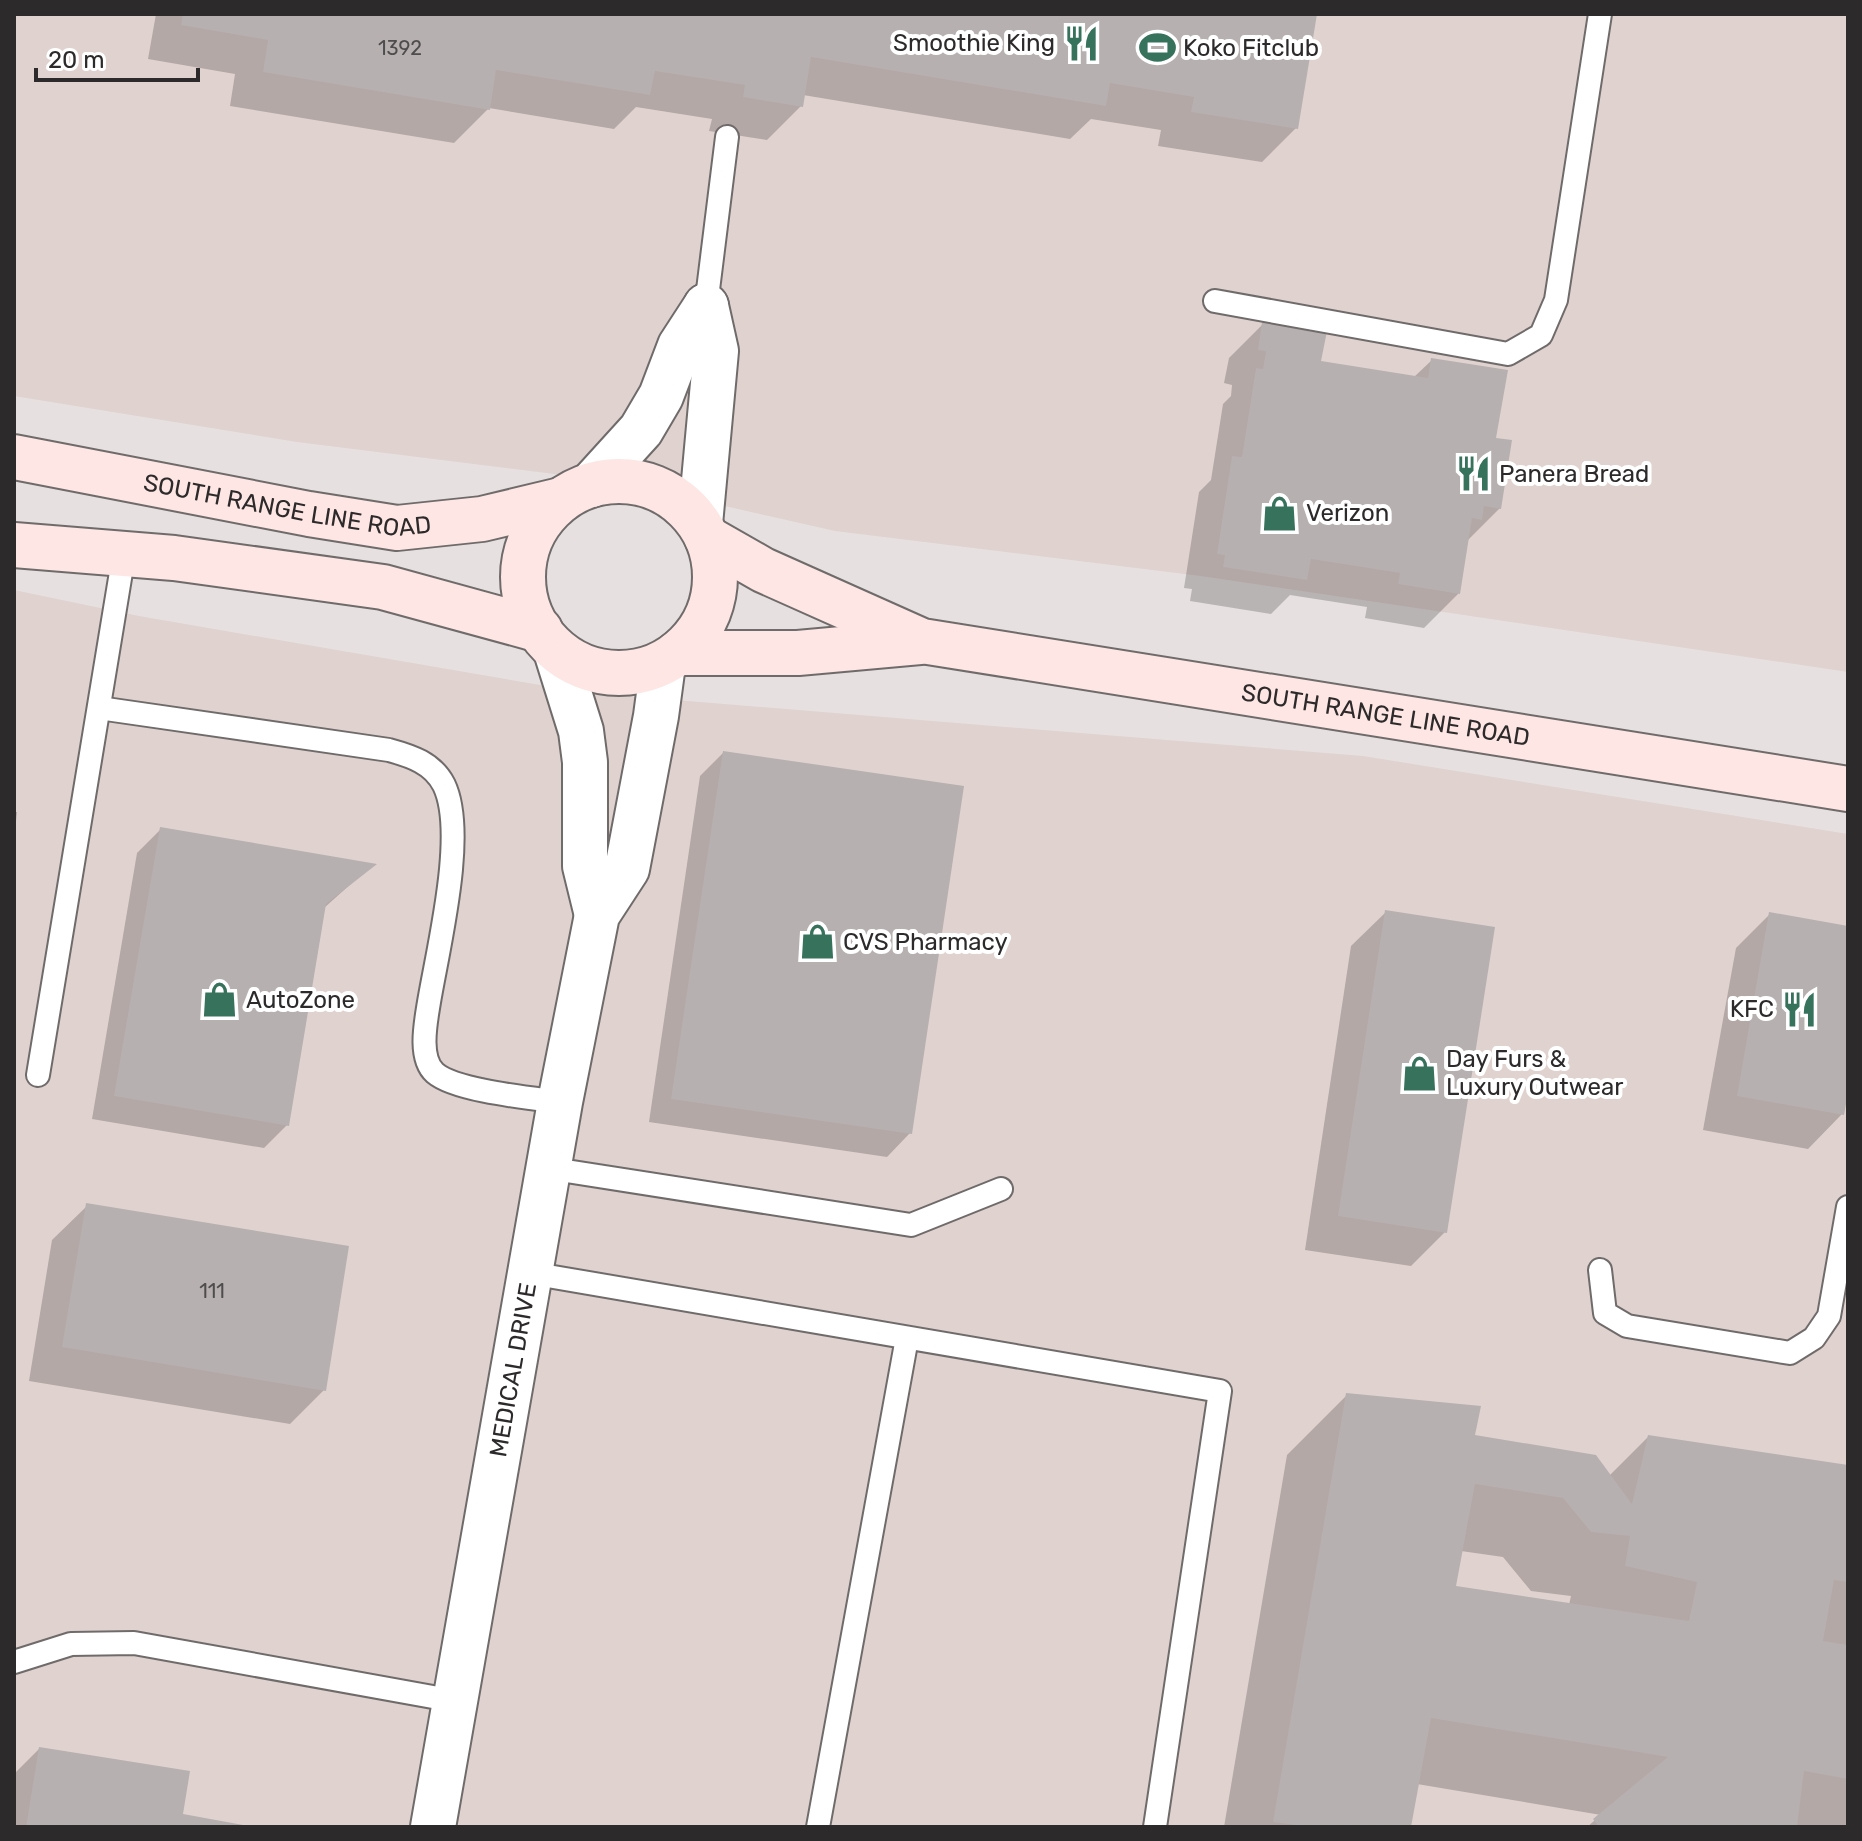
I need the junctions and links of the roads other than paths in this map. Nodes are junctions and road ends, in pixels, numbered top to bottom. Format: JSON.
{"nodes":[{"id":1,"x":1600,"y":14,"type":"edge"},
{"id":2,"x":727,"y":137,"type":"dead end"},
{"id":3,"x":1215,"y":301,"type":"dead end"},
{"id":4,"x":706,"y":306,"type":"junction"},
{"id":5,"x":14,"y":457,"type":"edge"},
{"id":6,"x":576,"y":492,"type":"junction"},
{"id":7,"x":704,"y":531,"type":"junction"},
{"id":8,"x":14,"y":545,"type":"edge"},
{"id":9,"x":124,"y":554,"type":"junction"},
{"id":10,"x":548,"y":640,"type":"junction"},
{"id":11,"x":922,"y":641,"type":"junction"},
{"id":12,"x":671,"y":659,"type":"junction"},
{"id":13,"x":99,"y":708,"type":"junction"},
{"id":14,"x":1848,"y":789,"type":"edge"},
{"id":15,"x":597,"y":915,"type":"junction"},
{"id":16,"x":38,"y":1075,"type":"dead end"},
{"id":17,"x":560,"y":1102,"type":"junction"},
{"id":18,"x":547,"y":1168,"type":"junction"},
{"id":19,"x":1001,"y":1189,"type":"dead end"},
{"id":20,"x":1848,"y":1207,"type":"edge"},
{"id":21,"x":1600,"y":1270,"type":"dead end"},
{"id":22,"x":530,"y":1273,"type":"junction"},
{"id":23,"x":907,"y":1338,"type":"junction"},
{"id":24,"x":14,"y":1662,"type":"edge"},
{"id":25,"x":455,"y":1701,"type":"junction"},
{"id":26,"x":438,"y":1826,"type":"edge"},
{"id":27,"x":818,"y":1827,"type":"edge"},
{"id":28,"x":1155,"y":1827,"type":"edge"}],
"edges":[{"from":1,"to":3,"type":"lane"},
{"from":2,"to":4,"type":"lane"},
{"from":4,"to":6,"type":"street"},
{"from":4,"to":7,"type":"street"},
{"from":5,"to":6,"type":"main road","name":"SOUTH RANGE LINE ROAD"},
{"from":6,"to":7,"type":"main road"},
{"from":6,"to":10,"type":"main road"},
{"from":7,"to":11,"type":"main road","name":"SOUTH RANGE LINE ROAD"},
{"from":7,"to":12,"type":"main road"},
{"from":8,"to":9,"type":"main road"},
{"from":9,"to":10,"type":"main road"},
{"from":9,"to":13,"type":"lane"},
{"from":10,"to":12,"type":"main road"},
{"from":10,"to":15,"type":"street","name":"MEDICAL DRIVE"},
{"from":11,"to":12,"type":"main road","name":"SOUTH RANGE LINE ROAD"},
{"from":11,"to":14,"type":"main road","name":"SOUTH RANGE LINE ROAD"},
{"from":12,"to":15,"type":"street","name":"MEDICAL DRIVE"},
{"from":13,"to":16,"type":"lane"},
{"from":13,"to":17,"type":"lane"},
{"from":15,"to":17,"type":"street","name":"MEDICAL DRIVE"},
{"from":17,"to":18,"type":"street","name":"MEDICAL DRIVE"},
{"from":18,"to":19,"type":"lane"},
{"from":18,"to":22,"type":"street","name":"MEDICAL DRIVE"},
{"from":20,"to":21,"type":"lane"},
{"from":22,"to":23,"type":"lane"},
{"from":22,"to":25,"type":"street","name":"MEDICAL DRIVE"},
{"from":23,"to":27,"type":"lane"},
{"from":23,"to":28,"type":"lane"},
{"from":24,"to":25,"type":"lane"},
{"from":25,"to":26,"type":"street","name":"MEDICAL DRIVE"}]}
